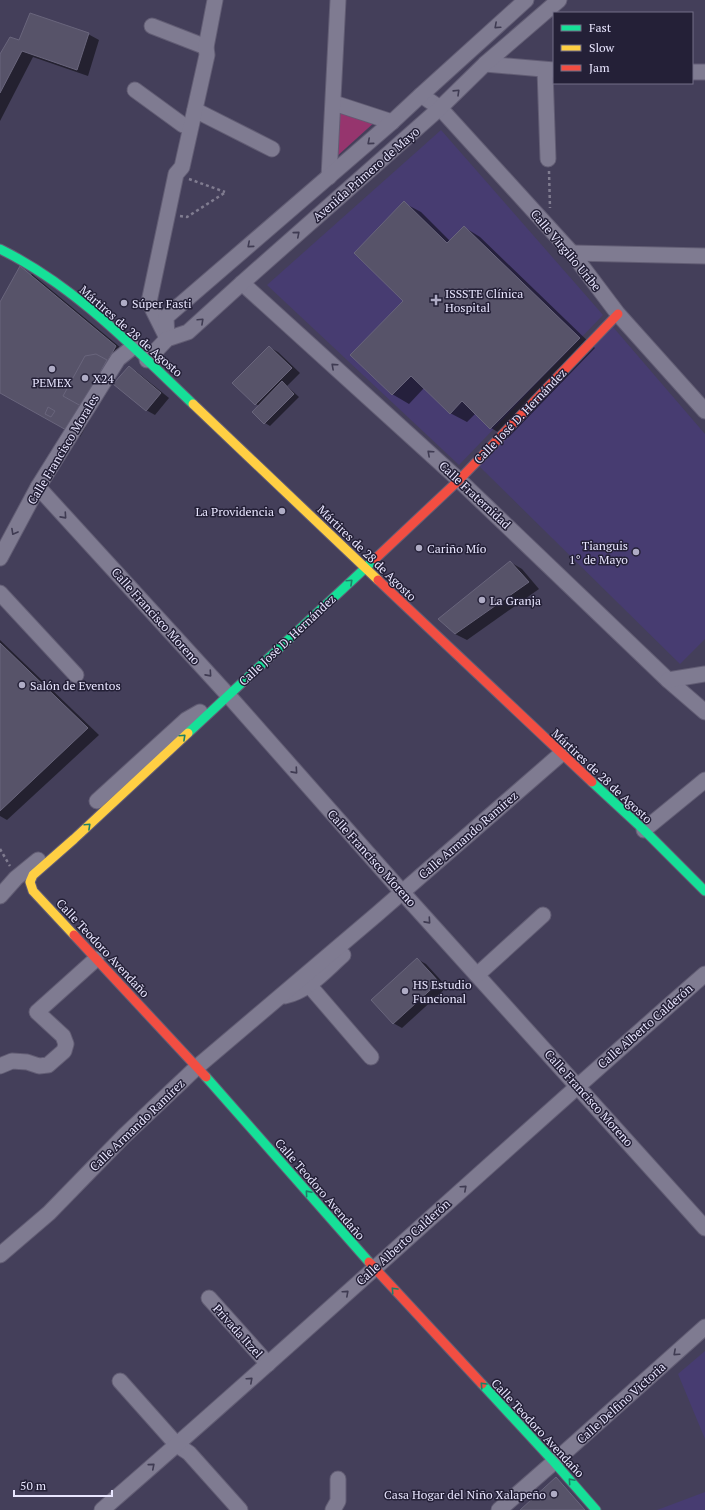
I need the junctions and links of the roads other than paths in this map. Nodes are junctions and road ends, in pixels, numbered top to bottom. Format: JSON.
{"nodes":[{"id":1,"x":216,"y":0,"type":"edge"},
{"id":2,"x":338,"y":0,"type":"edge"},
{"id":3,"x":526,"y":0,"type":"edge"},
{"id":4,"x":559,"y":0,"type":"edge"},
{"id":5,"x":152,"y":26,"type":"dead end"},
{"id":6,"x":206,"y":47,"type":"junction"},
{"id":7,"x":485,"y":64,"type":"junction"},
{"id":8,"x":550,"y":70,"type":"edge"},
{"id":9,"x":693,"y":72,"type":"edge"},
{"id":10,"x":705,"y":72,"type":"edge"},
{"id":11,"x":135,"y":90,"type":"dead end"},
{"id":12,"x":420,"y":95,"type":"junction"},
{"id":13,"x":334,"y":103,"type":"junction"},
{"id":14,"x":440,"y":108,"type":"junction"},
{"id":15,"x":195,"y":110,"type":"junction"},
{"id":16,"x":392,"y":122,"type":"junction"},
{"id":17,"x":183,"y":125,"type":"junction"},
{"id":18,"x":272,"y":149,"type":"dead end"},
{"id":19,"x":548,"y":159,"type":"road end"},
{"id":20,"x":176,"y":174,"type":"junction"},
{"id":21,"x":329,"y":177,"type":"junction"},
{"id":22,"x":0,"y":249,"type":"edge"},
{"id":23,"x":572,"y":254,"type":"junction"},
{"id":24,"x":705,"y":256,"type":"edge"},
{"id":25,"x":242,"y":283,"type":"junction"},
{"id":26,"x":618,"y":314,"type":"junction"},
{"id":27,"x":167,"y":339,"type":"junction"},
{"id":28,"x":133,"y":347,"type":"junction"},
{"id":29,"x":147,"y":360,"type":"junction"},
{"id":30,"x":705,"y":411,"type":"edge"},
{"id":31,"x":459,"y":480,"type":"junction"},
{"id":32,"x":38,"y":487,"type":"junction"},
{"id":33,"x":0,"y":558,"type":"edge"},
{"id":34,"x":365,"y":568,"type":"junction"},
{"id":35,"x":0,"y":593,"type":"edge"},
{"id":36,"x":703,"y":673,"type":"edge"},
{"id":37,"x":76,"y":675,"type":"dead end"},
{"id":38,"x":668,"y":680,"type":"junction"},
{"id":39,"x":228,"y":695,"type":"junction"},
{"id":40,"x":705,"y":712,"type":"edge"},
{"id":41,"x":561,"y":754,"type":"junction"},
{"id":42,"x":705,"y":780,"type":"edge"},
{"id":43,"x":97,"y":801,"type":"dead end"},
{"id":44,"x":644,"y":830,"type":"junction"},
{"id":45,"x":74,"y":839,"type":"joint"},
{"id":46,"x":23,"y":880,"type":"junction"},
{"id":47,"x":705,"y":891,"type":"edge"},
{"id":48,"x":402,"y":892,"type":"junction"},
{"id":49,"x":0,"y":896,"type":"edge"},
{"id":50,"x":376,"y":915,"type":"junction"},
{"id":51,"x":543,"y":915,"type":"dead end"},
{"id":52,"x":96,"y":959,"type":"junction"},
{"id":53,"x":705,"y":974,"type":"edge"},
{"id":54,"x":477,"y":975,"type":"junction"},
{"id":55,"x":309,"y":985,"type":"junction"},
{"id":56,"x":276,"y":998,"type":"junction"},
{"id":57,"x":371,"y":1056,"type":"dead end"},
{"id":58,"x":0,"y":1066,"type":"edge"},
{"id":59,"x":196,"y":1067,"type":"junction"},
{"id":60,"x":578,"y":1085,"type":"junction"},
{"id":61,"x":705,"y":1228,"type":"edge"},
{"id":62,"x":2,"y":1251,"type":"edge"},
{"id":63,"x":374,"y":1268,"type":"junction"},
{"id":64,"x":209,"y":1298,"type":"dead end"},
{"id":65,"x":705,"y":1327,"type":"edge"},
{"id":66,"x":268,"y":1364,"type":"junction"},
{"id":67,"x":120,"y":1381,"type":"dead end"},
{"id":68,"x":177,"y":1445,"type":"junction"},
{"id":69,"x":554,"y":1462,"type":"junction"},
{"id":70,"x":338,"y":1478,"type":"dead end"},
{"id":71,"x":102,"y":1510,"type":"edge"},
{"id":72,"x":229,"y":1510,"type":"edge"},
{"id":73,"x":240,"y":1510,"type":"edge"},
{"id":74,"x":333,"y":1510,"type":"edge"},
{"id":75,"x":499,"y":1510,"type":"edge"},
{"id":76,"x":596,"y":1510,"type":"edge"}],
"edges":[{"from":1,"to":6,"type":"street"},
{"from":2,"to":13,"type":"street"},
{"from":3,"to":12,"type":"street","name":"Avenida Primero de Mayo","one_way":true},
{"from":4,"to":7,"type":"street","name":"Avenida Primero de Mayo"},
{"from":5,"to":6,"type":"street"},
{"from":6,"to":15,"type":"street"},
{"from":6,"to":17,"type":"street"},
{"from":7,"to":8,"type":"street"},
{"from":14,"to":7,"type":"street","name":"Avenida Primero de Mayo","one_way":true},
{"from":8,"to":19,"type":"street"},
{"from":9,"to":10,"type":"street"},
{"from":11,"to":17,"type":"street"},
{"from":12,"to":14,"type":"street","name":"Calle Virgilio Uribe"},
{"from":12,"to":16,"type":"street","name":"Avenida Primero de Mayo"},
{"from":13,"to":16,"type":"street"},
{"from":13,"to":21,"type":"street"},
{"from":14,"to":23,"type":"street","name":"Calle Virgilio Uribe"},
{"from":25,"to":14,"type":"street","name":"Avenida Primero de Mayo","one_way":true},
{"from":15,"to":18,"type":"street"},
{"from":15,"to":20,"type":"street"},
{"from":16,"to":21,"type":"street","name":"Avenida Primero de Mayo","one_way":true},
{"from":17,"to":20,"type":"street"},
{"from":20,"to":27,"type":"street"},
{"from":21,"to":27,"type":"street","name":"Avenida Primero de Mayo","one_way":true},
{"from":22,"to":28,"type":"street","name":"Mártires de 28 de Agosto"},
{"from":23,"to":24,"type":"street"},
{"from":23,"to":26,"type":"street","name":"Calle Virgilio Uribe"},
{"from":27,"to":25,"type":"street","name":"Avenida Primero de Mayo","one_way":true},
{"from":31,"to":25,"type":"street","name":"Calle Fraternidad","one_way":true},
{"from":26,"to":30,"type":"street","name":"Calle Virgilio Uribe"},
{"from":26,"to":31,"type":"street","name":"Calle José D. Hernández"},
{"from":27,"to":29,"type":"street","name":"Avenida Primero de Mayo"},
{"from":28,"to":29,"type":"street","name":"Mártires de 28 de Agosto"},
{"from":28,"to":32,"type":"street","name":"Calle Francisco Morales"},
{"from":29,"to":34,"type":"street","name":"Mártires de 28 de Agosto"},
{"from":31,"to":34,"type":"street","name":"Calle José D. Hernández"},
{"from":31,"to":38,"type":"street","name":"Calle Fraternidad"},
{"from":32,"to":33,"type":"street","name":"Calle Francisco Morales","one_way":true},
{"from":32,"to":39,"type":"street","name":"Calle Francisco Moreno","one_way":true},
{"from":39,"to":34,"type":"street","name":"Calle José D. Hernández","one_way":true},
{"from":34,"to":41,"type":"street","name":"Mártires de 28 de Agosto"},
{"from":35,"to":37,"type":"street"},
{"from":36,"to":38,"type":"street"},
{"from":38,"to":40,"type":"street","name":"Calle Fraternidad"},
{"from":39,"to":43,"type":"street","name":"Calle José D. Hernández"},
{"from":45,"to":39,"type":"street","name":"Calle José D. Hernández","one_way":true},
{"from":39,"to":48,"type":"street","name":"Calle Francisco Moreno","one_way":true},
{"from":41,"to":44,"type":"street","name":"Mártires de 28 de Agosto"},
{"from":41,"to":48,"type":"street","name":"Calle Armando Ramírez"},
{"from":42,"to":44,"type":"street"},
{"from":44,"to":47,"type":"street","name":"Mártires de 28 de Agosto"},
{"from":45,"to":46,"type":"street","name":"Calle José D. Hernández"},
{"from":46,"to":49,"type":"street","name":"Calle José D. Hernández"},
{"from":46,"to":52,"type":"street","name":"Calle Teodoro Avendaño"},
{"from":48,"to":50,"type":"street","name":"Calle Armando Ramírez"},
{"from":48,"to":54,"type":"street","name":"Calle Francisco Moreno","one_way":true},
{"from":50,"to":55,"type":"street","name":"Calle Armando Ramírez"},
{"from":50,"to":56,"type":"street","name":"Calle Armando Ramírez"},
{"from":51,"to":54,"type":"street"},
{"from":52,"to":58,"type":"street"},
{"from":52,"to":59,"type":"street","name":"Calle Teodoro Avendaño"},
{"from":53,"to":60,"type":"street","name":"Calle Alberto Calderón"},
{"from":54,"to":60,"type":"street","name":"Calle Francisco Moreno"},
{"from":55,"to":56,"type":"street","name":"Calle Armando Ramírez"},
{"from":55,"to":57,"type":"street"},
{"from":56,"to":59,"type":"street","name":"Calle Armando Ramírez"},
{"from":59,"to":62,"type":"street","name":"Calle Armando Ramírez"},
{"from":63,"to":59,"type":"street","name":"Calle Teodoro Avendaño","one_way":true},
{"from":60,"to":61,"type":"street","name":"Calle Francisco Moreno"},
{"from":63,"to":60,"type":"street","name":"Calle Alberto Calderón","one_way":true},
{"from":66,"to":63,"type":"street","name":"Calle Alberto Calderón","one_way":true},
{"from":69,"to":63,"type":"street","name":"Calle Teodoro Avendaño","one_way":true},
{"from":64,"to":66,"type":"street","name":"Privada Itzel"},
{"from":65,"to":69,"type":"street","name":"Calle Delfino Victoria","one_way":true},
{"from":68,"to":66,"type":"street","name":"Calle Alberto Calderón","one_way":true},
{"from":67,"to":68,"type":"street"},
{"from":71,"to":68,"type":"street","name":"Calle Alberto Calderón","one_way":true},
{"from":68,"to":72,"type":"street"},
{"from":68,"to":73,"type":"street"},
{"from":69,"to":75,"type":"street","name":"Calle Delfino Victoria"},
{"from":76,"to":69,"type":"street","name":"Calle Teodoro Avendaño","one_way":true},
{"from":70,"to":74,"type":"street"}]}
